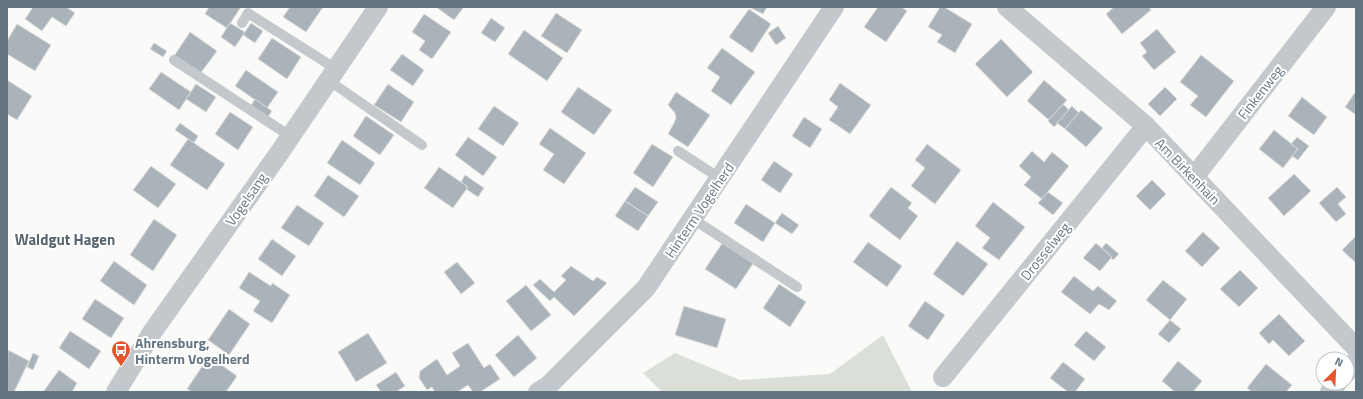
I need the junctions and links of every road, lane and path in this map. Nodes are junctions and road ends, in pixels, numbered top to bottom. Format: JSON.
{"nodes":[{"id":1,"x":378,"y":7,"type":"edge"},
{"id":2,"x":834,"y":7,"type":"edge"},
{"id":3,"x":1007,"y":7,"type":"edge"},
{"id":4,"x":1326,"y":7,"type":"edge"},
{"id":5,"x":242,"y":23,"type":"dead end"},
{"id":6,"x":174,"y":60,"type":"dead end"},
{"id":7,"x":332,"y":75,"type":"junction"},
{"id":8,"x":1146,"y":126,"type":"junction"},
{"id":9,"x":290,"y":136,"type":"junction"},
{"id":10,"x":422,"y":145,"type":"dead end"},
{"id":11,"x":678,"y":151,"type":"dead end"},
{"id":12,"x":1194,"y":177,"type":"junction"},
{"id":13,"x":721,"y":179,"type":"junction"},
{"id":14,"x":693,"y":219,"type":"junction"},
{"id":15,"x":797,"y":287,"type":"dead end"},
{"id":16,"x":1356,"y":348,"type":"edge"},
{"id":17,"x":943,"y":377,"type":"dead end"},
{"id":18,"x":116,"y":392,"type":"edge"},
{"id":19,"x":538,"y":392,"type":"edge"}],
"edges":[{"from":1,"to":7,"type":"street","name":"Vogelsang"},
{"from":2,"to":13,"type":"street","name":"Hinterm Vogelherd"},
{"from":3,"to":8,"type":"street","name":"Am Birkenhain"},
{"from":4,"to":12,"type":"street","name":"Finkenweg"},
{"from":5,"to":7,"type":"lane"},
{"from":6,"to":9,"type":"lane"},
{"from":7,"to":9,"type":"street","name":"Vogelsang"},
{"from":7,"to":10,"type":"lane"},
{"from":8,"to":12,"type":"street","name":"Am Birkenhain"},
{"from":8,"to":17,"type":"street","name":"Drosselweg"},
{"from":9,"to":18,"type":"street","name":"Vogelsang"},
{"from":11,"to":13,"type":"lane"},
{"from":12,"to":16,"type":"street","name":"Am Birkenhain"},
{"from":13,"to":14,"type":"street","name":"Hinterm Vogelherd"},
{"from":14,"to":15,"type":"lane"},
{"from":14,"to":19,"type":"street","name":"Hinterm Vogelherd"}]}
